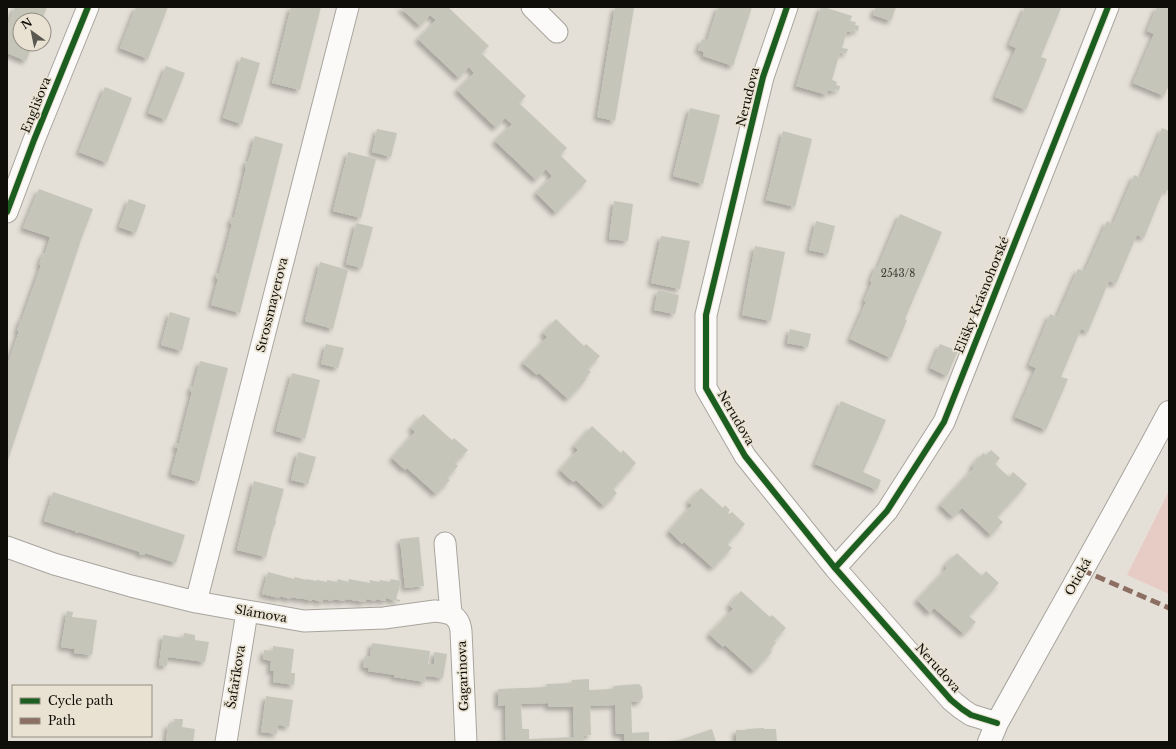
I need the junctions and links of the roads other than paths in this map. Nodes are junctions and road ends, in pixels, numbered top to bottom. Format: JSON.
{"nodes":[{"id":1,"x":88,"y":7,"type":"edge"},
{"id":2,"x":348,"y":7,"type":"edge"},
{"id":3,"x":532,"y":7,"type":"edge"},
{"id":4,"x":787,"y":7,"type":"edge"},
{"id":5,"x":1108,"y":7,"type":"edge"},
{"id":6,"x":557,"y":32,"type":"dead end"},
{"id":7,"x":7,"y":212,"type":"edge"},
{"id":8,"x":1169,"y":412,"type":"edge"},
{"id":9,"x":445,"y":543,"type":"dead end"},
{"id":10,"x":7,"y":547,"type":"edge"},
{"id":11,"x":835,"y":568,"type":"junction"},
{"id":12,"x":196,"y":602,"type":"junction"},
{"id":13,"x":247,"y":612,"type":"junction"},
{"id":14,"x":451,"y":614,"type":"junction"},
{"id":15,"x":993,"y":733,"type":"edge"},
{"id":16,"x":226,"y":742,"type":"edge"},
{"id":17,"x":466,"y":742,"type":"edge"}],
"edges":[{"from":1,"to":7,"type":"street","name":"Englišova"},
{"from":2,"to":12,"type":"street","name":"Strossmayerova"},
{"from":3,"to":6,"type":"street"},
{"from":4,"to":11,"type":"street","name":"Nerudova"},
{"from":5,"to":11,"type":"street","name":"Elišky Krásnohorské"},
{"from":8,"to":15,"type":"street","name":"Otická"},
{"from":9,"to":14,"type":"street"},
{"from":10,"to":12,"type":"street","name":"Slámova"},
{"from":11,"to":15,"type":"street","name":"Nerudova"},
{"from":12,"to":13,"type":"street","name":"Slámova"},
{"from":13,"to":14,"type":"street","name":"Slámova"},
{"from":13,"to":16,"type":"street","name":"Šafaříkova"},
{"from":14,"to":17,"type":"street","name":"Gagarinova"}]}
